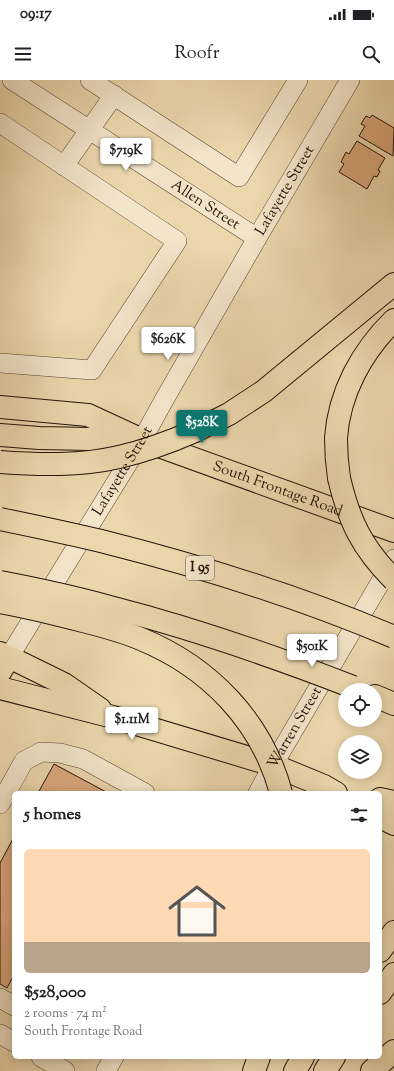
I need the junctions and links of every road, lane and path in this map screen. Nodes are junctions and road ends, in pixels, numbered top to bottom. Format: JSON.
{"nodes":[{"id":1,"x":12,"y":80,"type":"edge"},
{"id":2,"x":90,"y":80,"type":"edge"},
{"id":3,"x":298,"y":80,"type":"edge"},
{"id":4,"x":350,"y":80,"type":"edge"},
{"id":5,"x":114,"y":95,"type":"junction"},
{"id":6,"x":0,"y":123,"type":"edge"},
{"id":7,"x":90,"y":130,"type":"junction"},
{"id":8,"x":64,"y":166,"type":"junction"},
{"id":9,"x":257,"y":238,"type":"junction"},
{"id":10,"x":394,"y":284,"type":"edge"},
{"id":11,"x":394,"y":320,"type":"edge"},
{"id":12,"x":0,"y":363,"type":"edge"},
{"id":13,"x":0,"y":407,"type":"edge"},
{"id":14,"x":0,"y":435,"type":"edge"},
{"id":15,"x":142,"y":440,"type":"junction"},
{"id":16,"x":0,"y":462,"type":"edge"},
{"id":17,"x":0,"y":519,"type":"edge"},
{"id":18,"x":394,"y":532,"type":"edge"},
{"id":19,"x":394,"y":559,"type":"edge"},
{"id":20,"x":394,"y":580,"type":"edge"},
{"id":21,"x":0,"y":582,"type":"edge"},
{"id":22,"x":0,"y":602,"type":"edge"},
{"id":23,"x":394,"y":637,"type":"edge"},
{"id":24,"x":3,"y":661,"type":"edge"},
{"id":25,"x":342,"y":683,"type":"edge"},
{"id":26,"x":0,"y":688,"type":"edge"},
{"id":27,"x":382,"y":699,"type":"edge"},
{"id":28,"x":394,"y":704,"type":"edge"},
{"id":29,"x":113,"y":718,"type":"junction"},
{"id":30,"x":273,"y":765,"type":"junction"},
{"id":31,"x":330,"y":790,"type":"edge"},
{"id":32,"x":141,"y":791,"type":"edge"},
{"id":33,"x":259,"y":791,"type":"edge"},
{"id":34,"x":280,"y":791,"type":"edge"},
{"id":35,"x":382,"y":799,"type":"edge"},
{"id":36,"x":394,"y":802,"type":"edge"},
{"id":37,"x":0,"y":804,"type":"edge"},
{"id":38,"x":382,"y":818,"type":"edge"},
{"id":39,"x":394,"y":824,"type":"edge"},
{"id":40,"x":394,"y":932,"type":"edge"},
{"id":41,"x":382,"y":948,"type":"edge"},
{"id":42,"x":394,"y":974,"type":"edge"},
{"id":43,"x":382,"y":990,"type":"edge"},
{"id":44,"x":0,"y":998,"type":"edge"},
{"id":45,"x":12,"y":1005,"type":"edge"},
{"id":46,"x":392,"y":1052,"type":"edge"},
{"id":47,"x":44,"y":1059,"type":"edge"},
{"id":48,"x":113,"y":1059,"type":"edge"},
{"id":49,"x":258,"y":1059,"type":"edge"},
{"id":50,"x":303,"y":1059,"type":"edge"},
{"id":51,"x":333,"y":1059,"type":"edge"},
{"id":52,"x":65,"y":1071,"type":"edge"},
{"id":53,"x":106,"y":1071,"type":"edge"},
{"id":54,"x":254,"y":1071,"type":"edge"},
{"id":55,"x":295,"y":1071,"type":"edge"},
{"id":56,"x":325,"y":1071,"type":"edge"},
{"id":57,"x":372,"y":1071,"type":"edge"}],
"edges":[{"from":1,"to":7,"type":"street","name":"Allen Street"},
{"from":2,"to":5,"type":"street"},
{"from":3,"to":5,"type":"street"},
{"from":4,"to":9,"type":"street","name":"Lafayette Street"},
{"from":5,"to":7,"type":"street"},
{"from":6,"to":8,"type":"street"},
{"from":7,"to":8,"type":"street"},
{"from":7,"to":9,"type":"street","name":"Allen Street"},
{"from":8,"to":12,"type":"street"},
{"from":9,"to":15,"type":"street","name":"Lafayette Street"},
{"from":10,"to":16,"type":"main road","bridge":true},
{"from":11,"to":20,"type":"main road","bridge":true},
{"from":13,"to":15,"type":"main road","name":"South Frontage Road"},
{"from":14,"to":15,"type":"main road"},
{"from":15,"to":18,"type":"main road","name":"South Frontage Road"},
{"from":15,"to":24,"type":"street","name":"Lafayette Street"},
{"from":17,"to":23,"type":"main road","number":"I 95","bridge":true},
{"from":19,"to":30,"type":"street","name":"Warren Street"},
{"from":21,"to":25,"type":"main road","bridge":true},
{"from":22,"to":34,"type":"main road","bridge":true},
{"from":24,"to":29,"type":"main road"},
{"from":26,"to":29,"type":"main road"},
{"from":27,"to":28,"type":"main road"},
{"from":29,"to":30,"type":"main road"},
{"from":30,"to":31,"type":"main road"},
{"from":30,"to":33,"type":"street","name":"Warren Street"},
{"from":32,"to":37,"type":"street"},
{"from":35,"to":36,"type":"main road"},
{"from":38,"to":39,"type":"main road"},
{"from":40,"to":41,"type":"main road"},
{"from":42,"to":43,"type":"main road"},
{"from":44,"to":45,"type":"street"},
{"from":46,"to":57,"type":"main road"},
{"from":47,"to":52,"type":"street"},
{"from":48,"to":53,"type":"street"},
{"from":49,"to":54,"type":"main road"},
{"from":50,"to":55,"type":"main road"},
{"from":51,"to":56,"type":"main road"}]}
